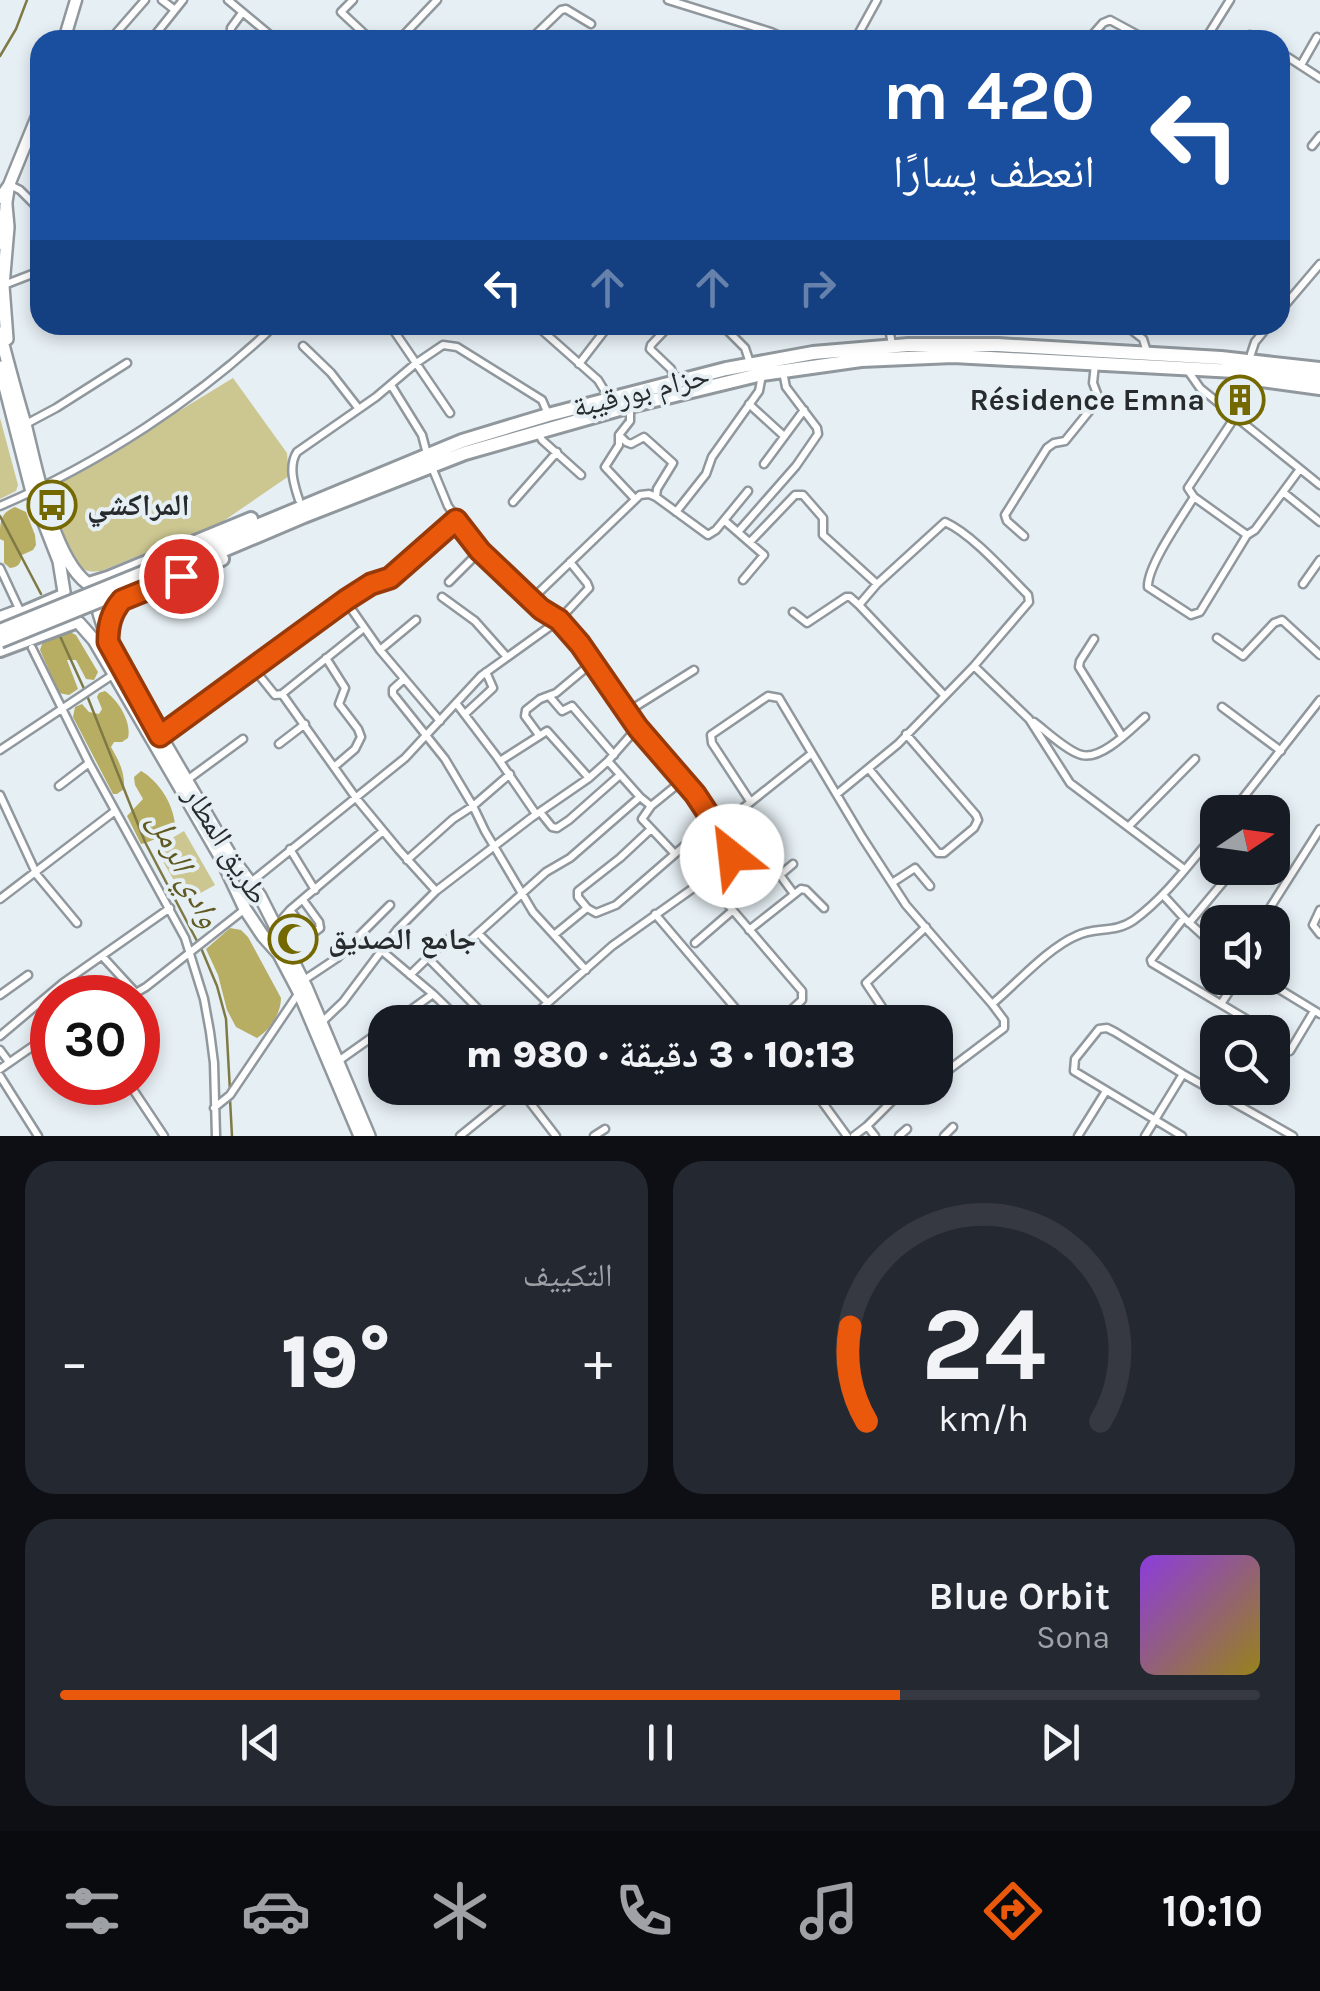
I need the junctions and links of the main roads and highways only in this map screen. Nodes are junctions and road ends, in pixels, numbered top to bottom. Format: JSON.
{"nodes":[{"id":1,"x":3,"y":202,"type":"edge"},
{"id":2,"x":0,"y":333,"type":"edge"},
{"id":3,"x":1221,"y":364,"type":"junction"},
{"id":4,"x":1320,"y":366,"type":"edge"},
{"id":5,"x":0,"y":368,"type":"edge"},
{"id":6,"x":1320,"y":379,"type":"edge"},
{"id":7,"x":15,"y":388,"type":"junction"},
{"id":8,"x":1320,"y":388,"type":"edge"},
{"id":9,"x":429,"y":460,"type":"junction"},
{"id":10,"x":37,"y":490,"type":"junction"},
{"id":11,"x":349,"y":493,"type":"junction"},
{"id":12,"x":205,"y":553,"type":"junction"},
{"id":13,"x":88,"y":584,"type":"junction"},
{"id":14,"x":64,"y":594,"type":"junction"},
{"id":15,"x":122,"y":600,"type":"junction"},
{"id":16,"x":100,"y":611,"type":"junction"},
{"id":17,"x":77,"y":622,"type":"junction"},
{"id":18,"x":0,"y":623,"type":"edge"},
{"id":19,"x":0,"y":632,"type":"edge"},
{"id":20,"x":0,"y":641,"type":"edge"},
{"id":21,"x":108,"y":642,"type":"junction"},
{"id":22,"x":0,"y":650,"type":"edge"},
{"id":23,"x":132,"y":696,"type":"junction"},
{"id":24,"x":156,"y":738,"type":"junction"},
{"id":25,"x":248,"y":878,"type":"junction"},
{"id":26,"x":232,"y":882,"type":"junction"},
{"id":27,"x":277,"y":928,"type":"junction"},
{"id":28,"x":263,"y":936,"type":"junction"},
{"id":29,"x":303,"y":987,"type":"junction"},
{"id":30,"x":333,"y":1064,"type":"junction"},
{"id":31,"x":360,"y":1136,"type":"edge"},
{"id":32,"x":369,"y":1136,"type":"edge"}],
"edges":[{"from":1,"to":7,"type":"main road"},
{"from":2,"to":7,"type":"main road"},
{"from":3,"to":4,"type":"highway","name":"حزام بورقيبة"},
{"from":3,"to":4,"type":"highway"},
{"from":3,"to":6,"type":"highway","name":"حزام بورقيبة"},
{"from":3,"to":8,"type":"highway"},
{"from":3,"to":9,"type":"highway","name":"حزام بورقيبة"},
{"from":3,"to":9,"type":"highway","name":"حزام بورقيبة"},
{"from":5,"to":10,"type":"main road"},
{"from":7,"to":10,"type":"main road"},
{"from":9,"to":11,"type":"highway","name":"حزام بورقيبة"},
{"from":10,"to":13,"type":"main road"},
{"from":10,"to":14,"type":"main road"},
{"from":11,"to":12,"type":"highway","name":"حزام بورقيبة"},
{"from":11,"to":13,"type":"highway"},
{"from":11,"to":15,"type":"highway"},
{"from":12,"to":19,"type":"highway","name":"حزام بورقيبة","bridge":true},
{"from":12,"to":20,"type":"highway","name":"حزام بورقيبة","bridge":true},
{"from":13,"to":14,"type":"main road"},
{"from":13,"to":16,"type":"main road"},
{"from":14,"to":17,"type":"main road"},
{"from":14,"to":18,"type":"highway"},
{"from":15,"to":16,"type":"highway"},
{"from":15,"to":21,"type":"highway"},
{"from":16,"to":17,"type":"main road"},
{"from":16,"to":21,"type":"main road","name":"طريق المطار"},
{"from":17,"to":22,"type":"highway"},
{"from":17,"to":23,"type":"main road","name":"طريق المطار"},
{"from":21,"to":23,"type":"main road","name":"طريق المطار"},
{"from":23,"to":24,"type":"main road","name":"طريق المطار"},
{"from":24,"to":25,"type":"main road","name":"طريق المطار"},
{"from":24,"to":26,"type":"main road","name":"طريق المطار"},
{"from":25,"to":26,"type":"main road"},
{"from":25,"to":27,"type":"main road","name":"طريق المطار"},
{"from":26,"to":28,"type":"main road","name":"طريق المطار"},
{"from":27,"to":28,"type":"main road"},
{"from":27,"to":29,"type":"main road","name":"طريق المطار"},
{"from":28,"to":29,"type":"main road","name":"طريق المطار"},
{"from":29,"to":30,"type":"main road","name":"طريق المطار"},
{"from":30,"to":31,"type":"main road","name":"طريق المطار"},
{"from":30,"to":32,"type":"main road","name":"طريق المطار"}]}
